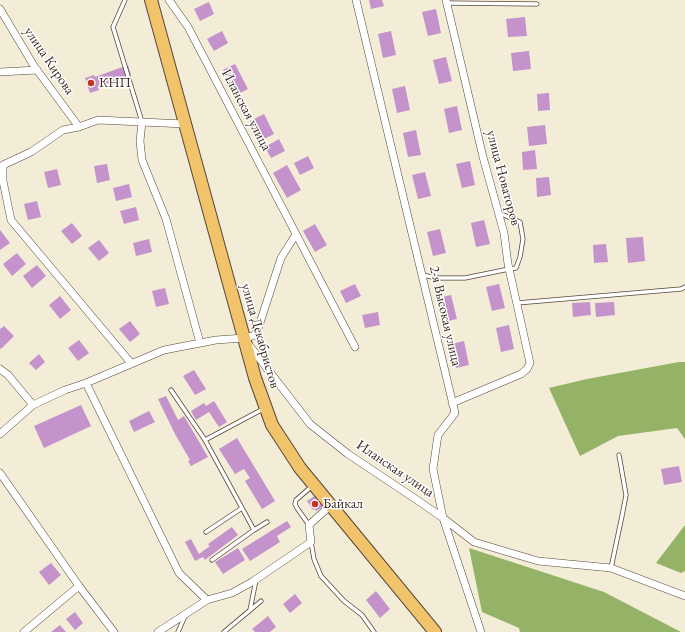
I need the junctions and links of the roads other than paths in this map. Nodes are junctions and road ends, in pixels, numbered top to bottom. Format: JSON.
{"nodes":[{"id":1,"x":125,"y":0,"type":"edge"},
{"id":2,"x":151,"y":0,"type":"edge"},
{"id":3,"x":169,"y":0,"type":"edge"},
{"id":4,"x":356,"y":0,"type":"edge"},
{"id":5,"x":446,"y":1,"type":"edge"},
{"id":6,"x":537,"y":4,"type":"dead end"},
{"id":7,"x":0,"y":9,"type":"edge"},
{"id":8,"x":37,"y":70,"type":"junction"},
{"id":9,"x":0,"y":72,"type":"edge"},
{"id":10,"x":142,"y":122,"type":"junction"},
{"id":11,"x":185,"y":124,"type":"junction"},
{"id":12,"x":79,"y":127,"type":"junction"},
{"id":13,"x":2,"y":166,"type":"edge"},
{"id":14,"x":499,"y":213,"type":"junction"},
{"id":15,"x":296,"y":234,"type":"junction"},
{"id":16,"x":509,"y":269,"type":"junction"},
{"id":17,"x":422,"y":275,"type":"junction"},
{"id":18,"x":685,"y":287,"type":"edge"},
{"id":19,"x":517,"y":303,"type":"junction"},
{"id":20,"x":244,"y":338,"type":"junction"},
{"id":21,"x":200,"y":343,"type":"junction"},
{"id":22,"x":355,"y":347,"type":"dead end"},
{"id":23,"x":130,"y":363,"type":"junction"},
{"id":24,"x":0,"y":369,"type":"edge"},
{"id":25,"x":86,"y":383,"type":"junction"},
{"id":26,"x":172,"y":390,"type":"dead end"},
{"id":27,"x":452,"y":403,"type":"junction"},
{"id":28,"x":33,"y":405,"type":"junction"},
{"id":29,"x":266,"y":408,"type":"junction"},
{"id":30,"x":0,"y":434,"type":"edge"},
{"id":31,"x":205,"y":440,"type":"junction"},
{"id":32,"x":619,"y":455,"type":"dead end"},
{"id":33,"x":0,"y":473,"type":"edge"},
{"id":34,"x":314,"y":485,"type":"junction"},
{"id":35,"x":331,"y":506,"type":"junction"},
{"id":36,"x":242,"y":508,"type":"junction"},
{"id":37,"x":443,"y":518,"type":"junction"},
{"id":38,"x":267,"y":522,"type":"dead end"},
{"id":39,"x":309,"y":526,"type":"junction"},
{"id":40,"x":254,"y":530,"type":"junction"},
{"id":41,"x":206,"y":532,"type":"dead end"},
{"id":42,"x":311,"y":542,"type":"junction"},
{"id":43,"x":212,"y":560,"type":"dead end"},
{"id":44,"x":611,"y":568,"type":"junction"},
{"id":45,"x":256,"y":579,"type":"junction"},
{"id":46,"x":79,"y":586,"type":"junction"},
{"id":47,"x":685,"y":596,"type":"edge"},
{"id":48,"x":208,"y":600,"type":"junction"},
{"id":49,"x":261,"y":602,"type":"dead end"},
{"id":50,"x":250,"y":610,"type":"junction"},
{"id":51,"x":186,"y":614,"type":"junction"},
{"id":52,"x":24,"y":632,"type":"edge"},
{"id":53,"x":114,"y":632,"type":"edge"},
{"id":54,"x":158,"y":632,"type":"edge"},
{"id":55,"x":178,"y":632,"type":"edge"},
{"id":56,"x":224,"y":632,"type":"edge"},
{"id":57,"x":374,"y":632,"type":"edge"},
{"id":58,"x":435,"y":632,"type":"edge"},
{"id":59,"x":481,"y":632,"type":"edge"}],
"edges":[{"from":1,"to":10,"type":"lane"},
{"from":2,"to":11,"type":"main road","name":"улица Декабристов"},
{"from":3,"to":15,"type":"street","name":"Иланская улица"},
{"from":4,"to":17,"type":"street","name":"2-я Высокая улица"},
{"from":5,"to":6,"type":"lane"},
{"from":5,"to":14,"type":"street","name":"улица Новаторов"},
{"from":7,"to":8,"type":"street","name":"улица Кирова"},
{"from":8,"to":9,"type":"street"},
{"from":8,"to":12,"type":"street","name":"улица Кирова"},
{"from":10,"to":11,"type":"street"},
{"from":10,"to":12,"type":"street"},
{"from":10,"to":21,"type":"street"},
{"from":11,"to":20,"type":"main road","name":"улица Декабристов"},
{"from":12,"to":13,"type":"street"},
{"from":13,"to":23,"type":"street"},
{"from":14,"to":16,"type":"street","name":"улица Новаторов"},
{"from":14,"to":16,"type":"lane"},
{"from":15,"to":20,"type":"street"},
{"from":15,"to":22,"type":"street","name":"Иланская улица"},
{"from":16,"to":17,"type":"lane"},
{"from":16,"to":19,"type":"street","name":"улица Новаторов"},
{"from":17,"to":27,"type":"street","name":"2-я Высокая улица"},
{"from":18,"to":19,"type":"lane"},
{"from":19,"to":27,"type":"street","name":"улица Новаторов"},
{"from":20,"to":21,"type":"street"},
{"from":20,"to":29,"type":"main road","name":"улица Декабристов"},
{"from":20,"to":37,"type":"street","name":"Иланская улица"},
{"from":21,"to":23,"type":"street"},
{"from":23,"to":25,"type":"street"},
{"from":24,"to":28,"type":"street"},
{"from":25,"to":28,"type":"street"},
{"from":25,"to":48,"type":"street"},
{"from":26,"to":31,"type":"lane"},
{"from":27,"to":37,"type":"street","name":"2-я Высокая улица"},
{"from":28,"to":30,"type":"street"},
{"from":29,"to":31,"type":"lane"},
{"from":29,"to":34,"type":"main road","name":"улица Декабристов"},
{"from":31,"to":36,"type":"lane"},
{"from":32,"to":44,"type":"lane"},
{"from":33,"to":46,"type":"street"},
{"from":34,"to":35,"type":"main road","name":"улица Декабристов"},
{"from":34,"to":39,"type":"lane"},
{"from":35,"to":39,"type":"street"},
{"from":35,"to":58,"type":"main road","name":"улица Декабристов"},
{"from":36,"to":40,"type":"lane"},
{"from":36,"to":41,"type":"lane"},
{"from":37,"to":44,"type":"street","name":"Иланская улица"},
{"from":37,"to":59,"type":"street","name":"2-я Высокая улица"},
{"from":38,"to":40,"type":"lane"},
{"from":39,"to":42,"type":"street"},
{"from":40,"to":43,"type":"lane"},
{"from":42,"to":45,"type":"street"},
{"from":42,"to":57,"type":"lane"},
{"from":44,"to":47,"type":"street","name":"Иланская улица"},
{"from":45,"to":48,"type":"street"},
{"from":45,"to":50,"type":"lane"},
{"from":46,"to":52,"type":"street"},
{"from":46,"to":53,"type":"street"},
{"from":48,"to":51,"type":"street"},
{"from":49,"to":50,"type":"lane"},
{"from":50,"to":56,"type":"lane"},
{"from":51,"to":54,"type":"street"},
{"from":51,"to":55,"type":"lane"}]}
